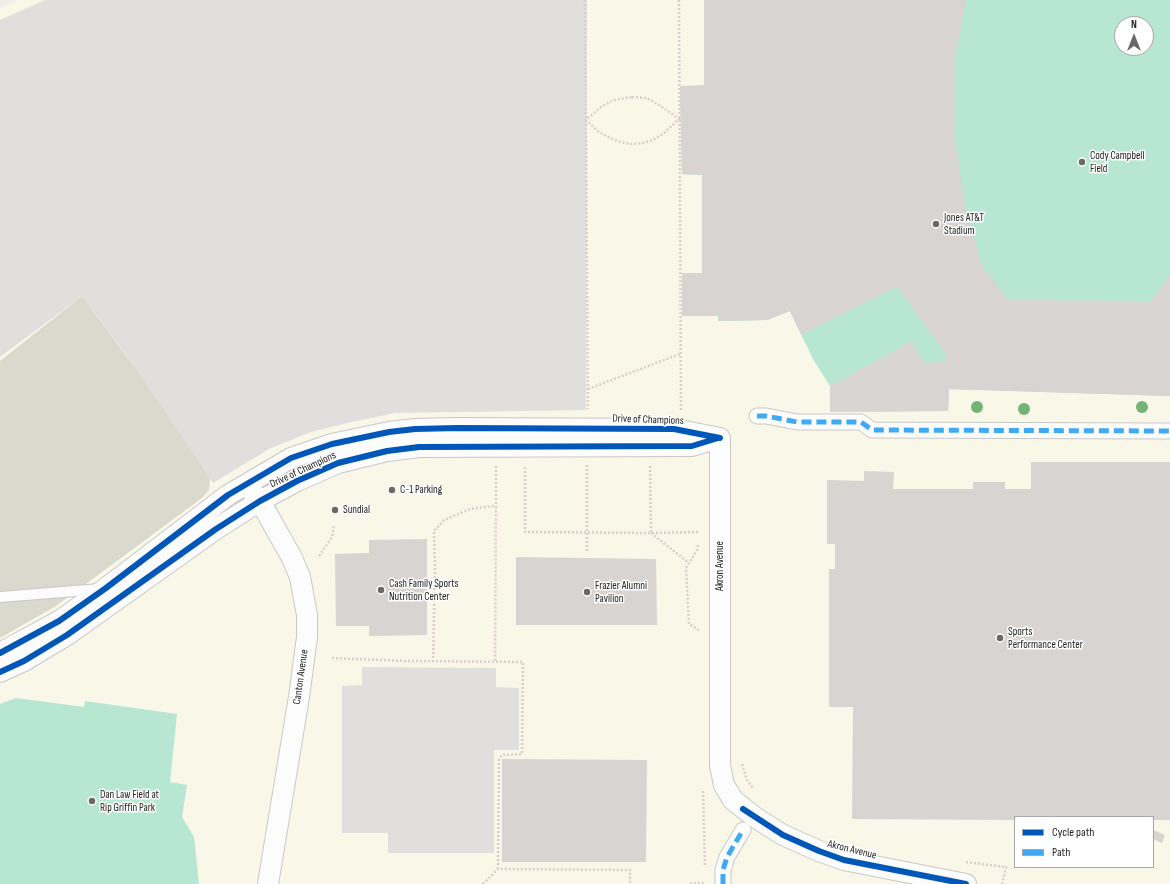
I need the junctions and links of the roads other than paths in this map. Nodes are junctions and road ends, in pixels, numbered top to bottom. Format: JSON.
{"nodes":[{"id":1,"x":757,"y":416,"type":"dead end"},
{"id":2,"x":1170,"y":431,"type":"edge"},
{"id":3,"x":720,"y":438,"type":"junction"},
{"id":4,"x":247,"y":484,"type":"junction"},
{"id":5,"x":260,"y":501,"type":"junction"},
{"id":6,"x":106,"y":588,"type":"junction"},
{"id":7,"x":0,"y":597,"type":"edge"},
{"id":8,"x":0,"y":654,"type":"edge"},
{"id":9,"x":0,"y":672,"type":"edge"},
{"id":10,"x":743,"y":830,"type":"dead end"},
{"id":11,"x":268,"y":884,"type":"edge"},
{"id":12,"x":723,"y":884,"type":"edge"},
{"id":13,"x":966,"y":884,"type":"edge"}],
"edges":[{"from":1,"to":2,"type":"street"},
{"from":3,"to":4,"type":"street","name":"Drive of Champions"},
{"from":3,"to":5,"type":"street","name":"Drive of Champions"},
{"from":3,"to":13,"type":"street","name":"Akron Avenue"},
{"from":4,"to":5,"type":"street","name":"Canton Avenue"},
{"from":4,"to":6,"type":"street","name":"Drive of Champions"},
{"from":5,"to":9,"type":"street","name":"Drive of Champions"},
{"from":5,"to":11,"type":"street","name":"Canton Avenue"},
{"from":6,"to":7,"type":"lane"},
{"from":6,"to":8,"type":"street","name":"Drive of Champions"},
{"from":10,"to":12,"type":"street"}]}
